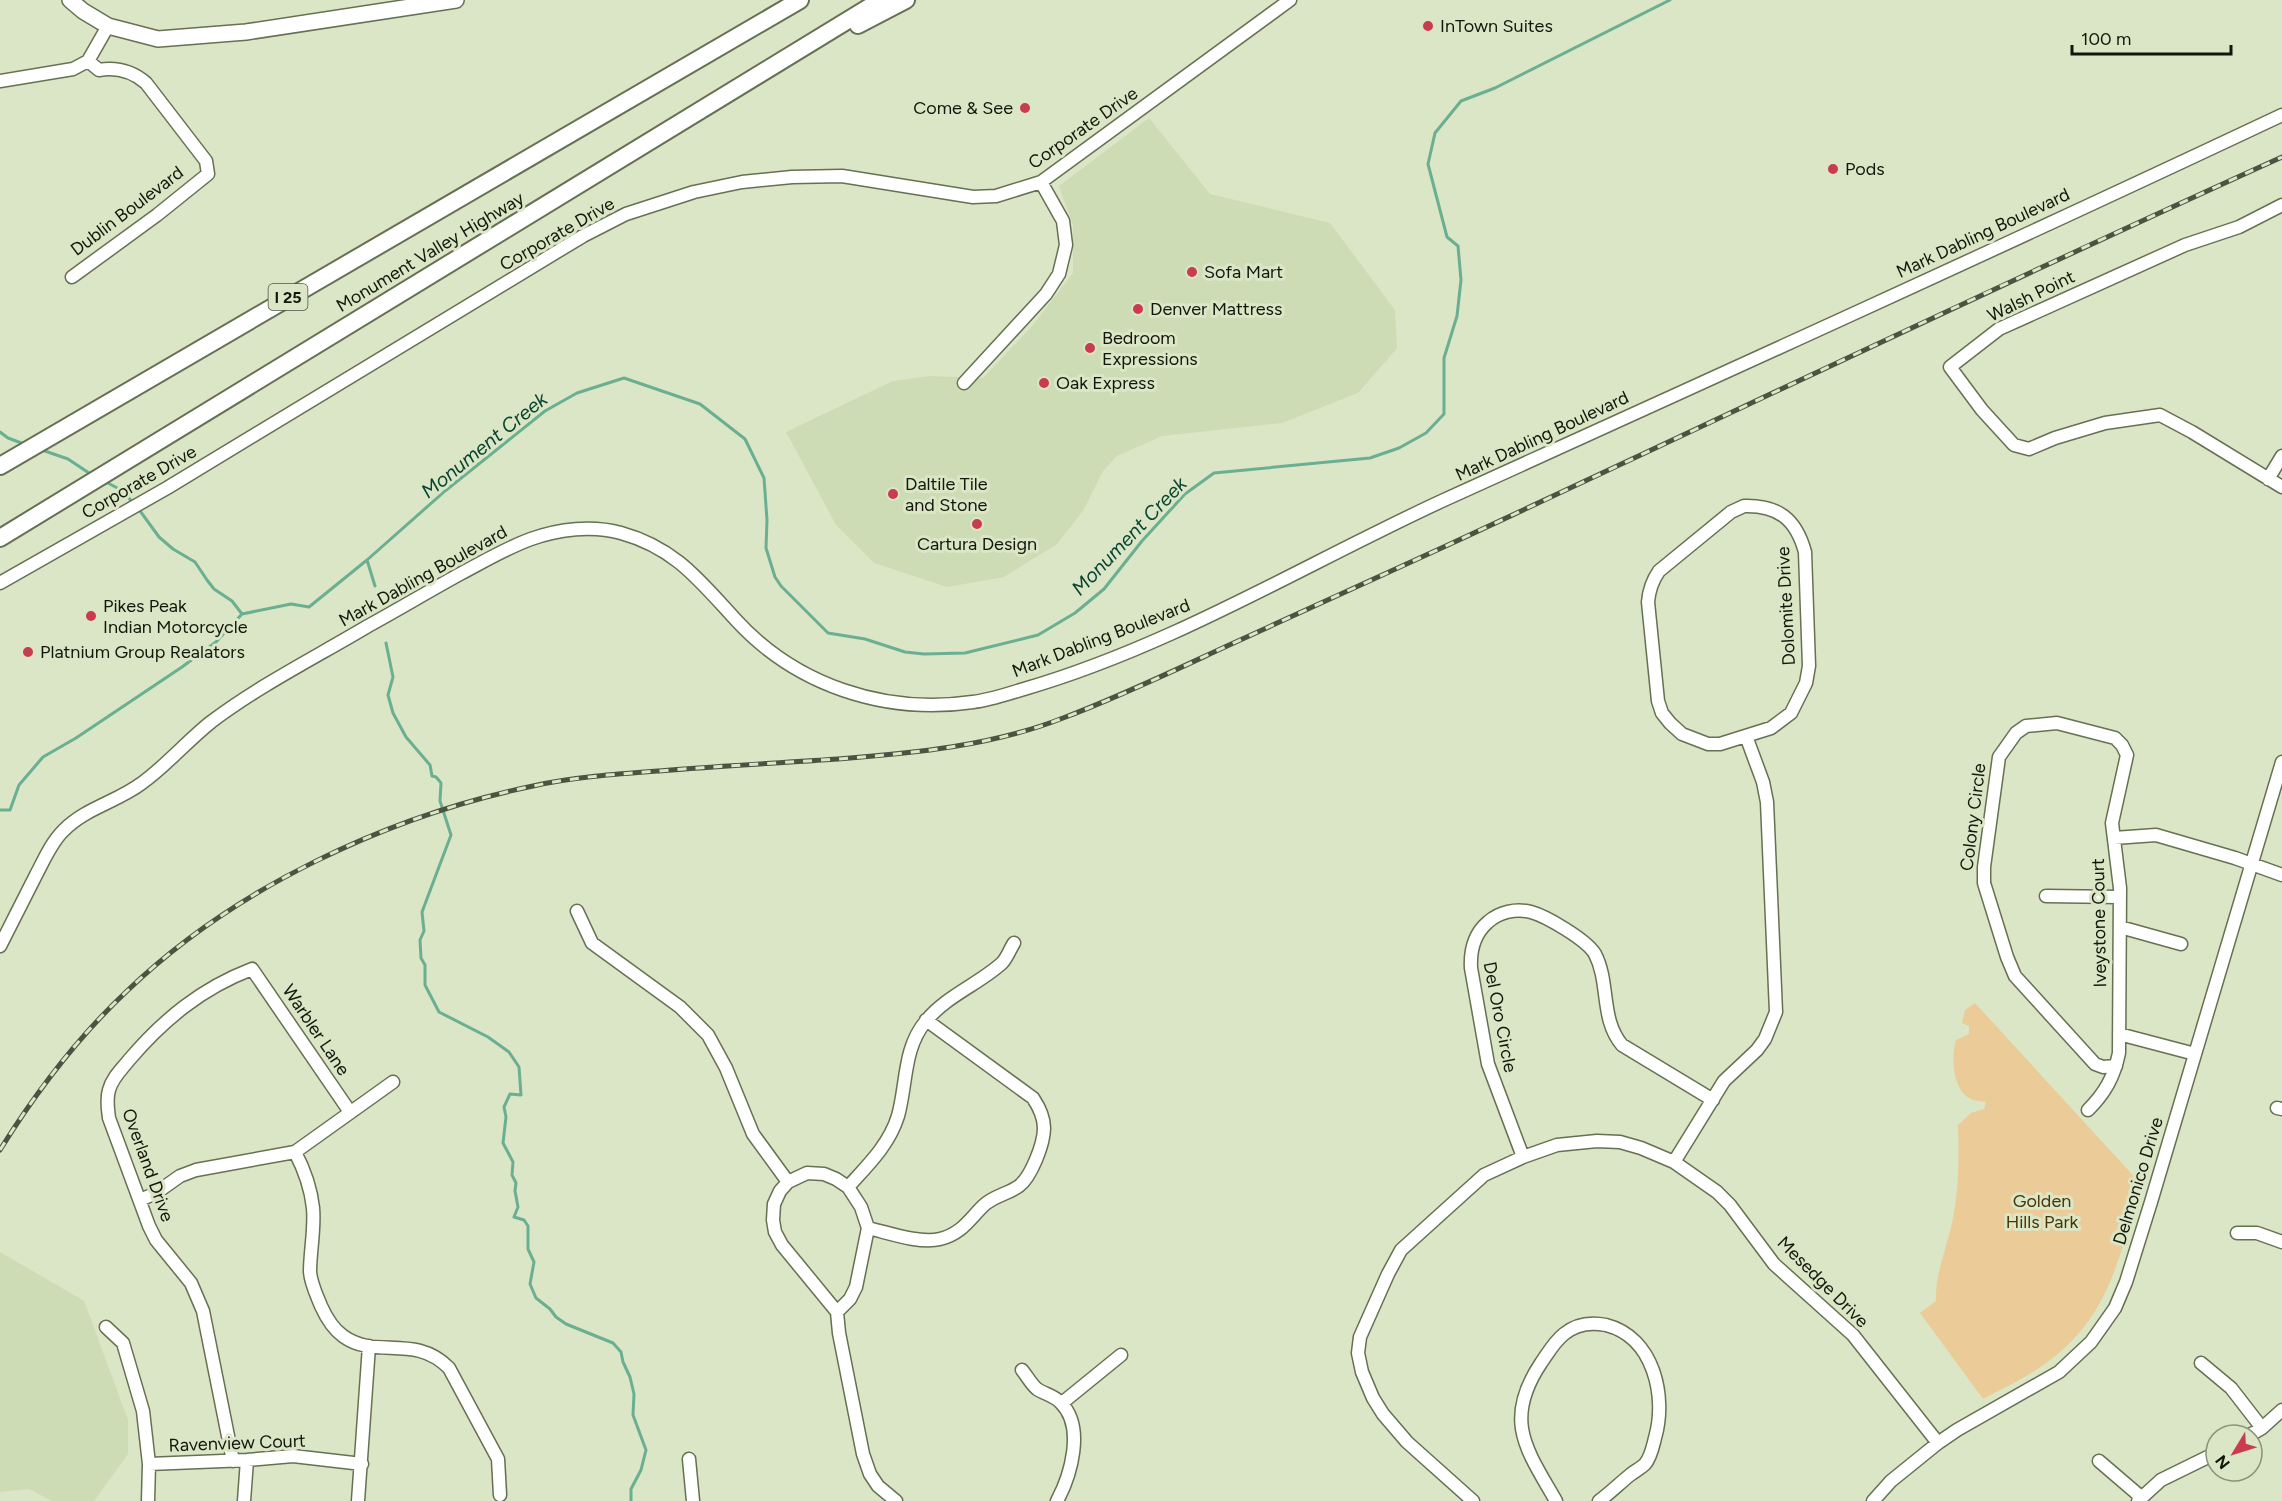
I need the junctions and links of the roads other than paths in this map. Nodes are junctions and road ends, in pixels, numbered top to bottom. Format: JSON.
{"nodes":[{"id":1,"x":70,"y":0,"type":"edge"},
{"id":2,"x":456,"y":0,"type":"edge"},
{"id":3,"x":800,"y":0,"type":"edge"},
{"id":4,"x":881,"y":0,"type":"edge"},
{"id":5,"x":906,"y":0,"type":"edge"},
{"id":6,"x":1290,"y":0,"type":"edge"},
{"id":7,"x":108,"y":26,"type":"junction"},
{"id":8,"x":815,"y":40,"type":"junction"},
{"id":9,"x":88,"y":61,"type":"junction"},
{"id":10,"x":0,"y":81,"type":"edge"},
{"id":11,"x":2282,"y":115,"type":"edge"},
{"id":12,"x":1041,"y":182,"type":"junction"},
{"id":13,"x":2282,"y":205,"type":"edge"},
{"id":14,"x":72,"y":277,"type":"dead end"},
{"id":15,"x":964,"y":383,"type":"dead end"},
{"id":16,"x":2282,"y":456,"type":"edge"},
{"id":17,"x":0,"y":466,"type":"edge"},
{"id":18,"x":2268,"y":479,"type":"junction"},
{"id":19,"x":2282,"y":487,"type":"edge"},
{"id":20,"x":0,"y":538,"type":"edge"},
{"id":21,"x":0,"y":583,"type":"edge"},
{"id":22,"x":1746,"y":736,"type":"junction"},
{"id":23,"x":2282,"y":762,"type":"edge"},
{"id":24,"x":2114,"y":838,"type":"junction"},
{"id":25,"x":2252,"y":864,"type":"junction"},
{"id":26,"x":2282,"y":875,"type":"edge"},
{"id":27,"x":2046,"y":896,"type":"dead end"},
{"id":28,"x":2120,"y":897,"type":"junction"},
{"id":29,"x":577,"y":911,"type":"dead end"},
{"id":30,"x":2120,"y":927,"type":"junction"},
{"id":31,"x":1014,"y":943,"type":"dead end"},
{"id":32,"x":2181,"y":944,"type":"dead end"},
{"id":33,"x":0,"y":946,"type":"edge"},
{"id":34,"x":252,"y":969,"type":"joint"},
{"id":35,"x":926,"y":1020,"type":"junction"},
{"id":36,"x":2119,"y":1034,"type":"junction"},
{"id":37,"x":2195,"y":1054,"type":"junction"},
{"id":38,"x":2116,"y":1066,"type":"junction"},
{"id":39,"x":393,"y":1082,"type":"dead end"},
{"id":40,"x":1713,"y":1100,"type":"junction"},
{"id":41,"x":2088,"y":1110,"type":"dead end"},
{"id":42,"x":350,"y":1112,"type":"junction"},
{"id":43,"x":296,"y":1152,"type":"junction"},
{"id":44,"x":1523,"y":1157,"type":"junction"},
{"id":45,"x":1674,"y":1162,"type":"junction"},
{"id":46,"x":788,"y":1182,"type":"junction"},
{"id":47,"x":848,"y":1187,"type":"junction"},
{"id":48,"x":140,"y":1200,"type":"junction"},
{"id":49,"x":868,"y":1228,"type":"junction"},
{"id":50,"x":2237,"y":1233,"type":"dead end"},
{"id":51,"x":2282,"y":1242,"type":"edge"},
{"id":52,"x":837,"y":1312,"type":"junction"},
{"id":53,"x":106,"y":1327,"type":"dead end"},
{"id":54,"x":369,"y":1346,"type":"junction"},
{"id":55,"x":1121,"y":1355,"type":"dead end"},
{"id":56,"x":2201,"y":1363,"type":"dead end"},
{"id":57,"x":1022,"y":1370,"type":"dead end"},
{"id":58,"x":1062,"y":1403,"type":"junction"},
{"id":59,"x":2282,"y":1410,"type":"edge"},
{"id":60,"x":2258,"y":1423,"type":"edge"},
{"id":61,"x":2264,"y":1426,"type":"edge"},
{"id":62,"x":1938,"y":1443,"type":"junction"},
{"id":63,"x":689,"y":1459,"type":"dead end"},
{"id":64,"x":2204,"y":1459,"type":"edge"},
{"id":65,"x":232,"y":1461,"type":"junction"},
{"id":66,"x":247,"y":1461,"type":"junction"},
{"id":67,"x":2099,"y":1461,"type":"dead end"},
{"id":68,"x":149,"y":1464,"type":"junction"},
{"id":69,"x":362,"y":1464,"type":"junction"},
{"id":70,"x":500,"y":1495,"type":"dead end"},
{"id":71,"x":2140,"y":1499,"type":"edge"},
{"id":72,"x":148,"y":1501,"type":"edge"},
{"id":73,"x":244,"y":1501,"type":"edge"},
{"id":74,"x":358,"y":1501,"type":"edge"},
{"id":75,"x":693,"y":1501,"type":"edge"},
{"id":76,"x":896,"y":1501,"type":"edge"},
{"id":77,"x":1057,"y":1501,"type":"edge"},
{"id":78,"x":1473,"y":1501,"type":"edge"},
{"id":79,"x":1556,"y":1501,"type":"edge"},
{"id":80,"x":1599,"y":1501,"type":"edge"},
{"id":81,"x":1873,"y":1501,"type":"edge"}],
"edges":[{"from":1,"to":7,"type":"main road"},
{"from":2,"to":7,"type":"main road"},
{"from":3,"to":17,"type":"highway","name":"Monument Valley Highway","number":"I 25"},
{"from":4,"to":8,"type":"highway","name":"Monument Valley Highway"},
{"from":5,"to":8,"type":"highway"},
{"from":6,"to":12,"type":"street","name":"Corporate Drive"},
{"from":7,"to":9,"type":"street"},
{"from":8,"to":20,"type":"highway","name":"Monument Valley Highway"},
{"from":9,"to":10,"type":"street"},
{"from":9,"to":14,"type":"street","name":"Dublin Boulevard"},
{"from":11,"to":33,"type":"street","name":"Mark Dabling Boulevard"},
{"from":12,"to":15,"type":"street"},
{"from":12,"to":21,"type":"street","name":"Corporate Drive"},
{"from":13,"to":18,"type":"street","name":"Walsh Point"},
{"from":16,"to":18,"type":"street"},
{"from":18,"to":19,"type":"street","name":"Walsh Point"},
{"from":22,"to":22,"type":"street","name":"Dolomite Drive"},
{"from":22,"to":40,"type":"street"},
{"from":23,"to":25,"type":"street","name":"Delmonico Drive"},
{"from":24,"to":25,"type":"street","name":"Iveystone Court"},
{"from":24,"to":28,"type":"street","name":"Iveystone Court"},
{"from":24,"to":38,"type":"street","name":"Colony Circle"},
{"from":25,"to":26,"type":"street","name":"Iveystone Court"},
{"from":25,"to":37,"type":"street","name":"Delmonico Drive"},
{"from":27,"to":28,"type":"street"},
{"from":28,"to":30,"type":"street","name":"Iveystone Court"},
{"from":29,"to":46,"type":"street"},
{"from":30,"to":32,"type":"street"},
{"from":30,"to":36,"type":"street","name":"Iveystone Court"},
{"from":31,"to":35,"type":"street"},
{"from":34,"to":42,"type":"street","name":"Warbler Lane"},
{"from":34,"to":48,"type":"street","name":"Overland Drive"},
{"from":35,"to":47,"type":"street"},
{"from":35,"to":49,"type":"street"},
{"from":36,"to":37,"type":"street"},
{"from":36,"to":38,"type":"street","name":"Iveystone Court"},
{"from":37,"to":62,"type":"street","name":"Delmonico Drive"},
{"from":38,"to":41,"type":"street","name":"Iveystone Court"},
{"from":39,"to":42,"type":"street"},
{"from":40,"to":44,"type":"street","name":"Del Oro Circle"},
{"from":40,"to":45,"type":"street"},
{"from":42,"to":43,"type":"street"},
{"from":43,"to":48,"type":"street"},
{"from":43,"to":54,"type":"street"},
{"from":44,"to":45,"type":"street","name":"Mesedge Drive"},
{"from":44,"to":78,"type":"street","name":"Mesedge Drive"},
{"from":45,"to":62,"type":"street","name":"Mesedge Drive"},
{"from":46,"to":47,"type":"street"},
{"from":46,"to":52,"type":"street"},
{"from":47,"to":49,"type":"street"},
{"from":48,"to":65,"type":"street","name":"Overland Drive"},
{"from":49,"to":52,"type":"street"},
{"from":50,"to":51,"type":"street"},
{"from":52,"to":76,"type":"street"},
{"from":53,"to":68,"type":"street"},
{"from":54,"to":69,"type":"street"},
{"from":54,"to":70,"type":"street"},
{"from":55,"to":58,"type":"street"},
{"from":56,"to":60,"type":"street"},
{"from":57,"to":58,"type":"street"},
{"from":58,"to":77,"type":"street"},
{"from":59,"to":61,"type":"street"},
{"from":62,"to":81,"type":"street","name":"Delmonico Drive"},
{"from":63,"to":75,"type":"street"},
{"from":64,"to":71,"type":"street"},
{"from":65,"to":66,"type":"street","name":"Ravenview Court"},
{"from":65,"to":68,"type":"street","name":"Ravenview Court"},
{"from":66,"to":69,"type":"street","name":"Ravenview Court"},
{"from":66,"to":73,"type":"street"},
{"from":67,"to":71,"type":"street"},
{"from":68,"to":72,"type":"street"},
{"from":69,"to":74,"type":"street"},
{"from":79,"to":80,"type":"street"}]}
